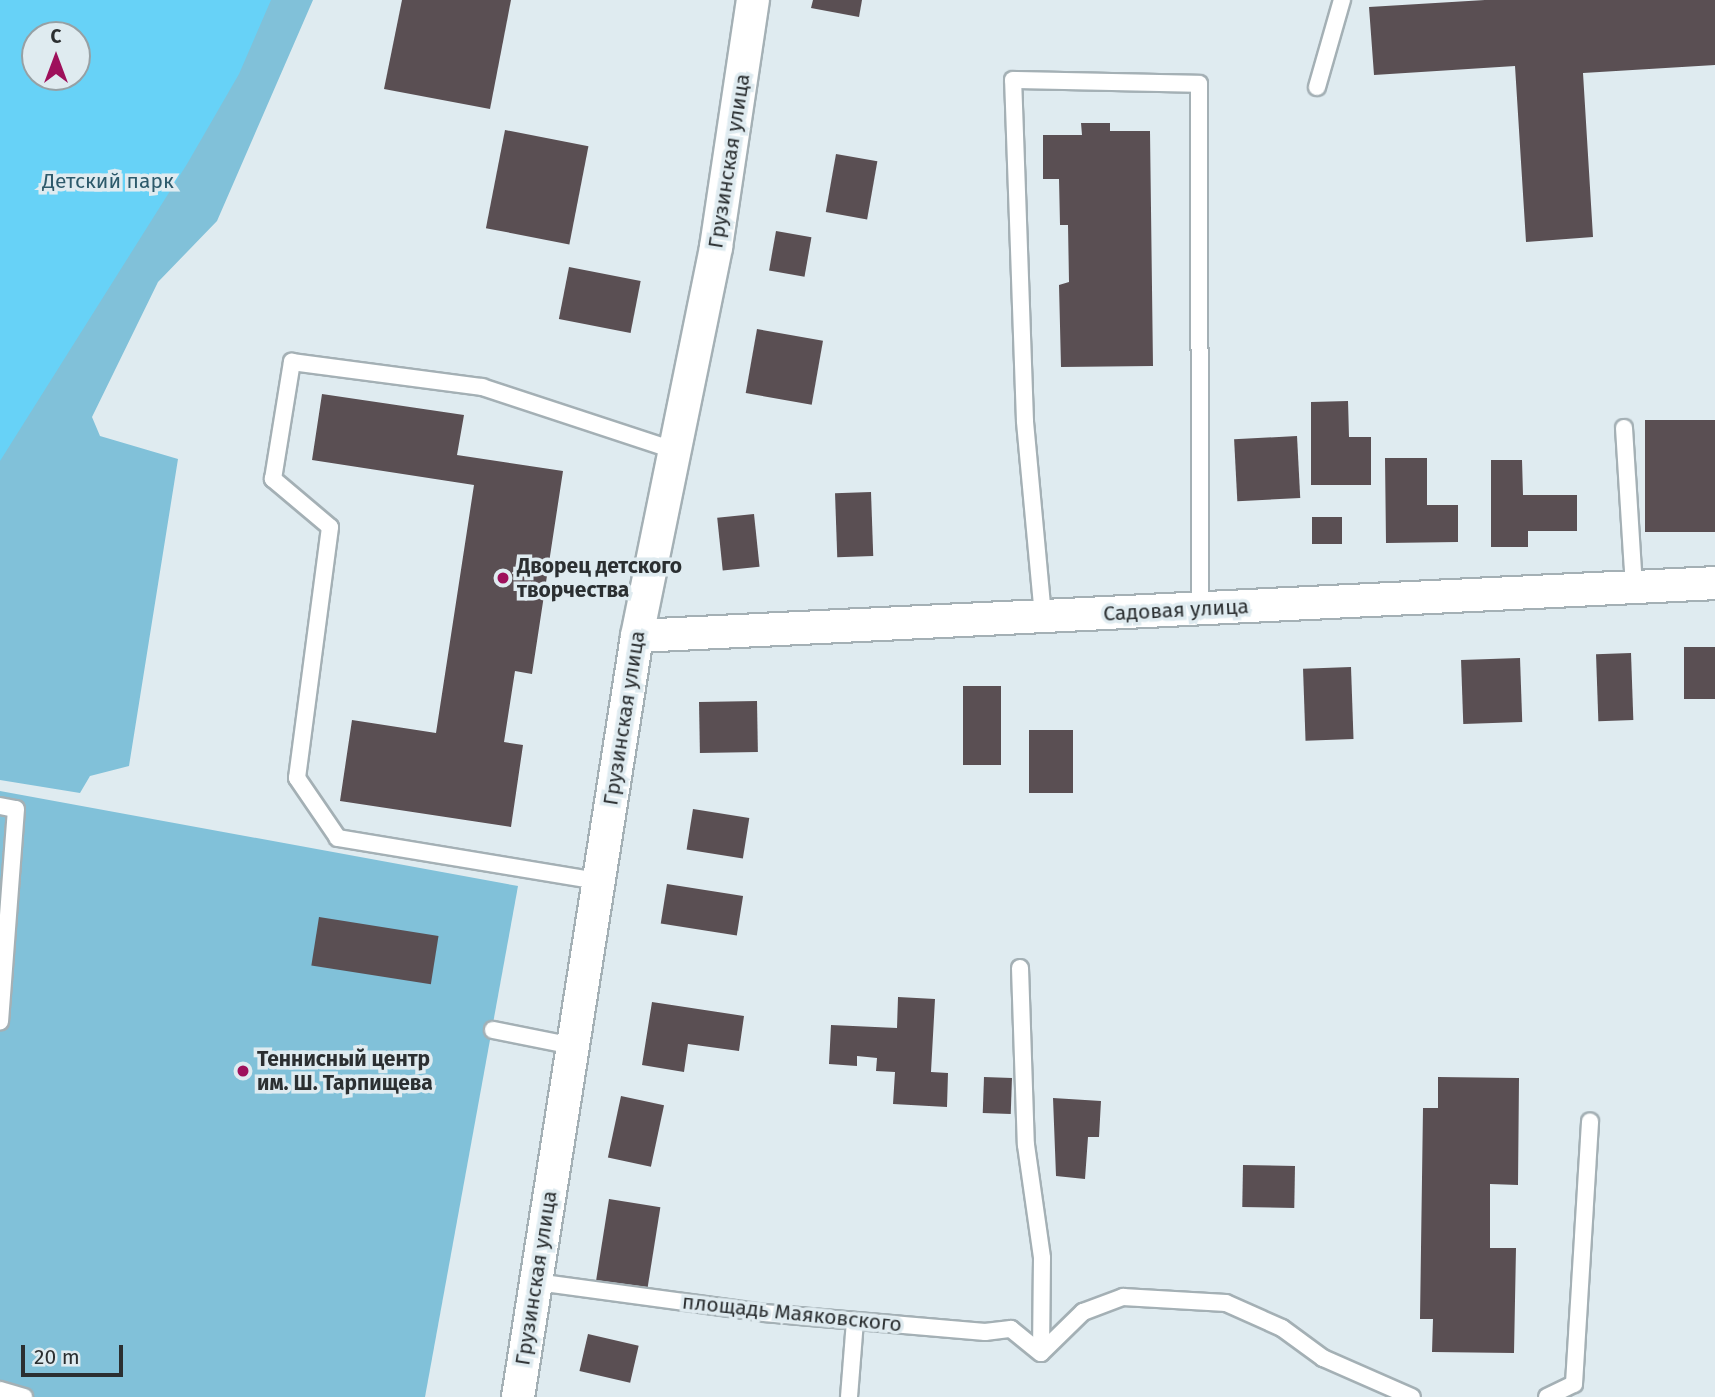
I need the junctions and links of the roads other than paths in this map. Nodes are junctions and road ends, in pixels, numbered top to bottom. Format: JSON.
{"nodes":[{"id":1,"x":753,"y":0,"type":"edge"},
{"id":2,"x":1342,"y":0,"type":"edge"},
{"id":3,"x":1317,"y":86,"type":"dead end"},
{"id":4,"x":1624,"y":428,"type":"dead end"},
{"id":5,"x":677,"y":452,"type":"junction"},
{"id":6,"x":1715,"y":583,"type":"edge"},
{"id":7,"x":1634,"y":587,"type":"junction"},
{"id":8,"x":1200,"y":609,"type":"junction"},
{"id":9,"x":1044,"y":616,"type":"junction"},
{"id":10,"x":637,"y":636,"type":"junction"},
{"id":11,"x":0,"y":806,"type":"edge"},
{"id":12,"x":598,"y":881,"type":"junction"},
{"id":13,"x":1020,"y":968,"type":"dead end"},
{"id":14,"x":0,"y":1021,"type":"edge"},
{"id":15,"x":493,"y":1030,"type":"dead end"},
{"id":16,"x":573,"y":1046,"type":"junction"},
{"id":17,"x":1590,"y":1121,"type":"dead end"},
{"id":18,"x":536,"y":1282,"type":"junction"},
{"id":19,"x":855,"y":1321,"type":"junction"},
{"id":20,"x":1041,"y":1353,"type":"junction"},
{"id":21,"x":0,"y":1390,"type":"edge"},
{"id":22,"x":24,"y":1397,"type":"edge"},
{"id":23,"x":518,"y":1397,"type":"edge"},
{"id":24,"x":849,"y":1397,"type":"edge"},
{"id":25,"x":1412,"y":1397,"type":"edge"},
{"id":26,"x":1547,"y":1397,"type":"edge"}],
"edges":[{"from":1,"to":5,"type":"street","name":"Грузинская улица"},
{"from":2,"to":3,"type":"lane"},
{"from":4,"to":7,"type":"lane"},
{"from":5,"to":10,"type":"street","name":"Грузинская улица"},
{"from":5,"to":12,"type":"lane"},
{"from":6,"to":7,"type":"street","name":"Садовая улица"},
{"from":7,"to":8,"type":"street","name":"Садовая улица"},
{"from":8,"to":9,"type":"street","name":"Садовая улица"},
{"from":8,"to":9,"type":"lane"},
{"from":9,"to":10,"type":"street","name":"Садовая улица"},
{"from":10,"to":12,"type":"street","name":"Грузинская улица"},
{"from":11,"to":14,"type":"lane"},
{"from":12,"to":16,"type":"street","name":"Грузинская улица"},
{"from":13,"to":20,"type":"lane"},
{"from":15,"to":16,"type":"lane"},
{"from":16,"to":18,"type":"street","name":"Грузинская улица"},
{"from":17,"to":26,"type":"lane"},
{"from":18,"to":19,"type":"lane","name":"площадь Маяковского"},
{"from":18,"to":23,"type":"street","name":"Грузинская улица"},
{"from":19,"to":20,"type":"lane","name":"площадь Маяковского"},
{"from":19,"to":24,"type":"lane"},
{"from":20,"to":25,"type":"lane"},
{"from":21,"to":22,"type":"lane"}]}
